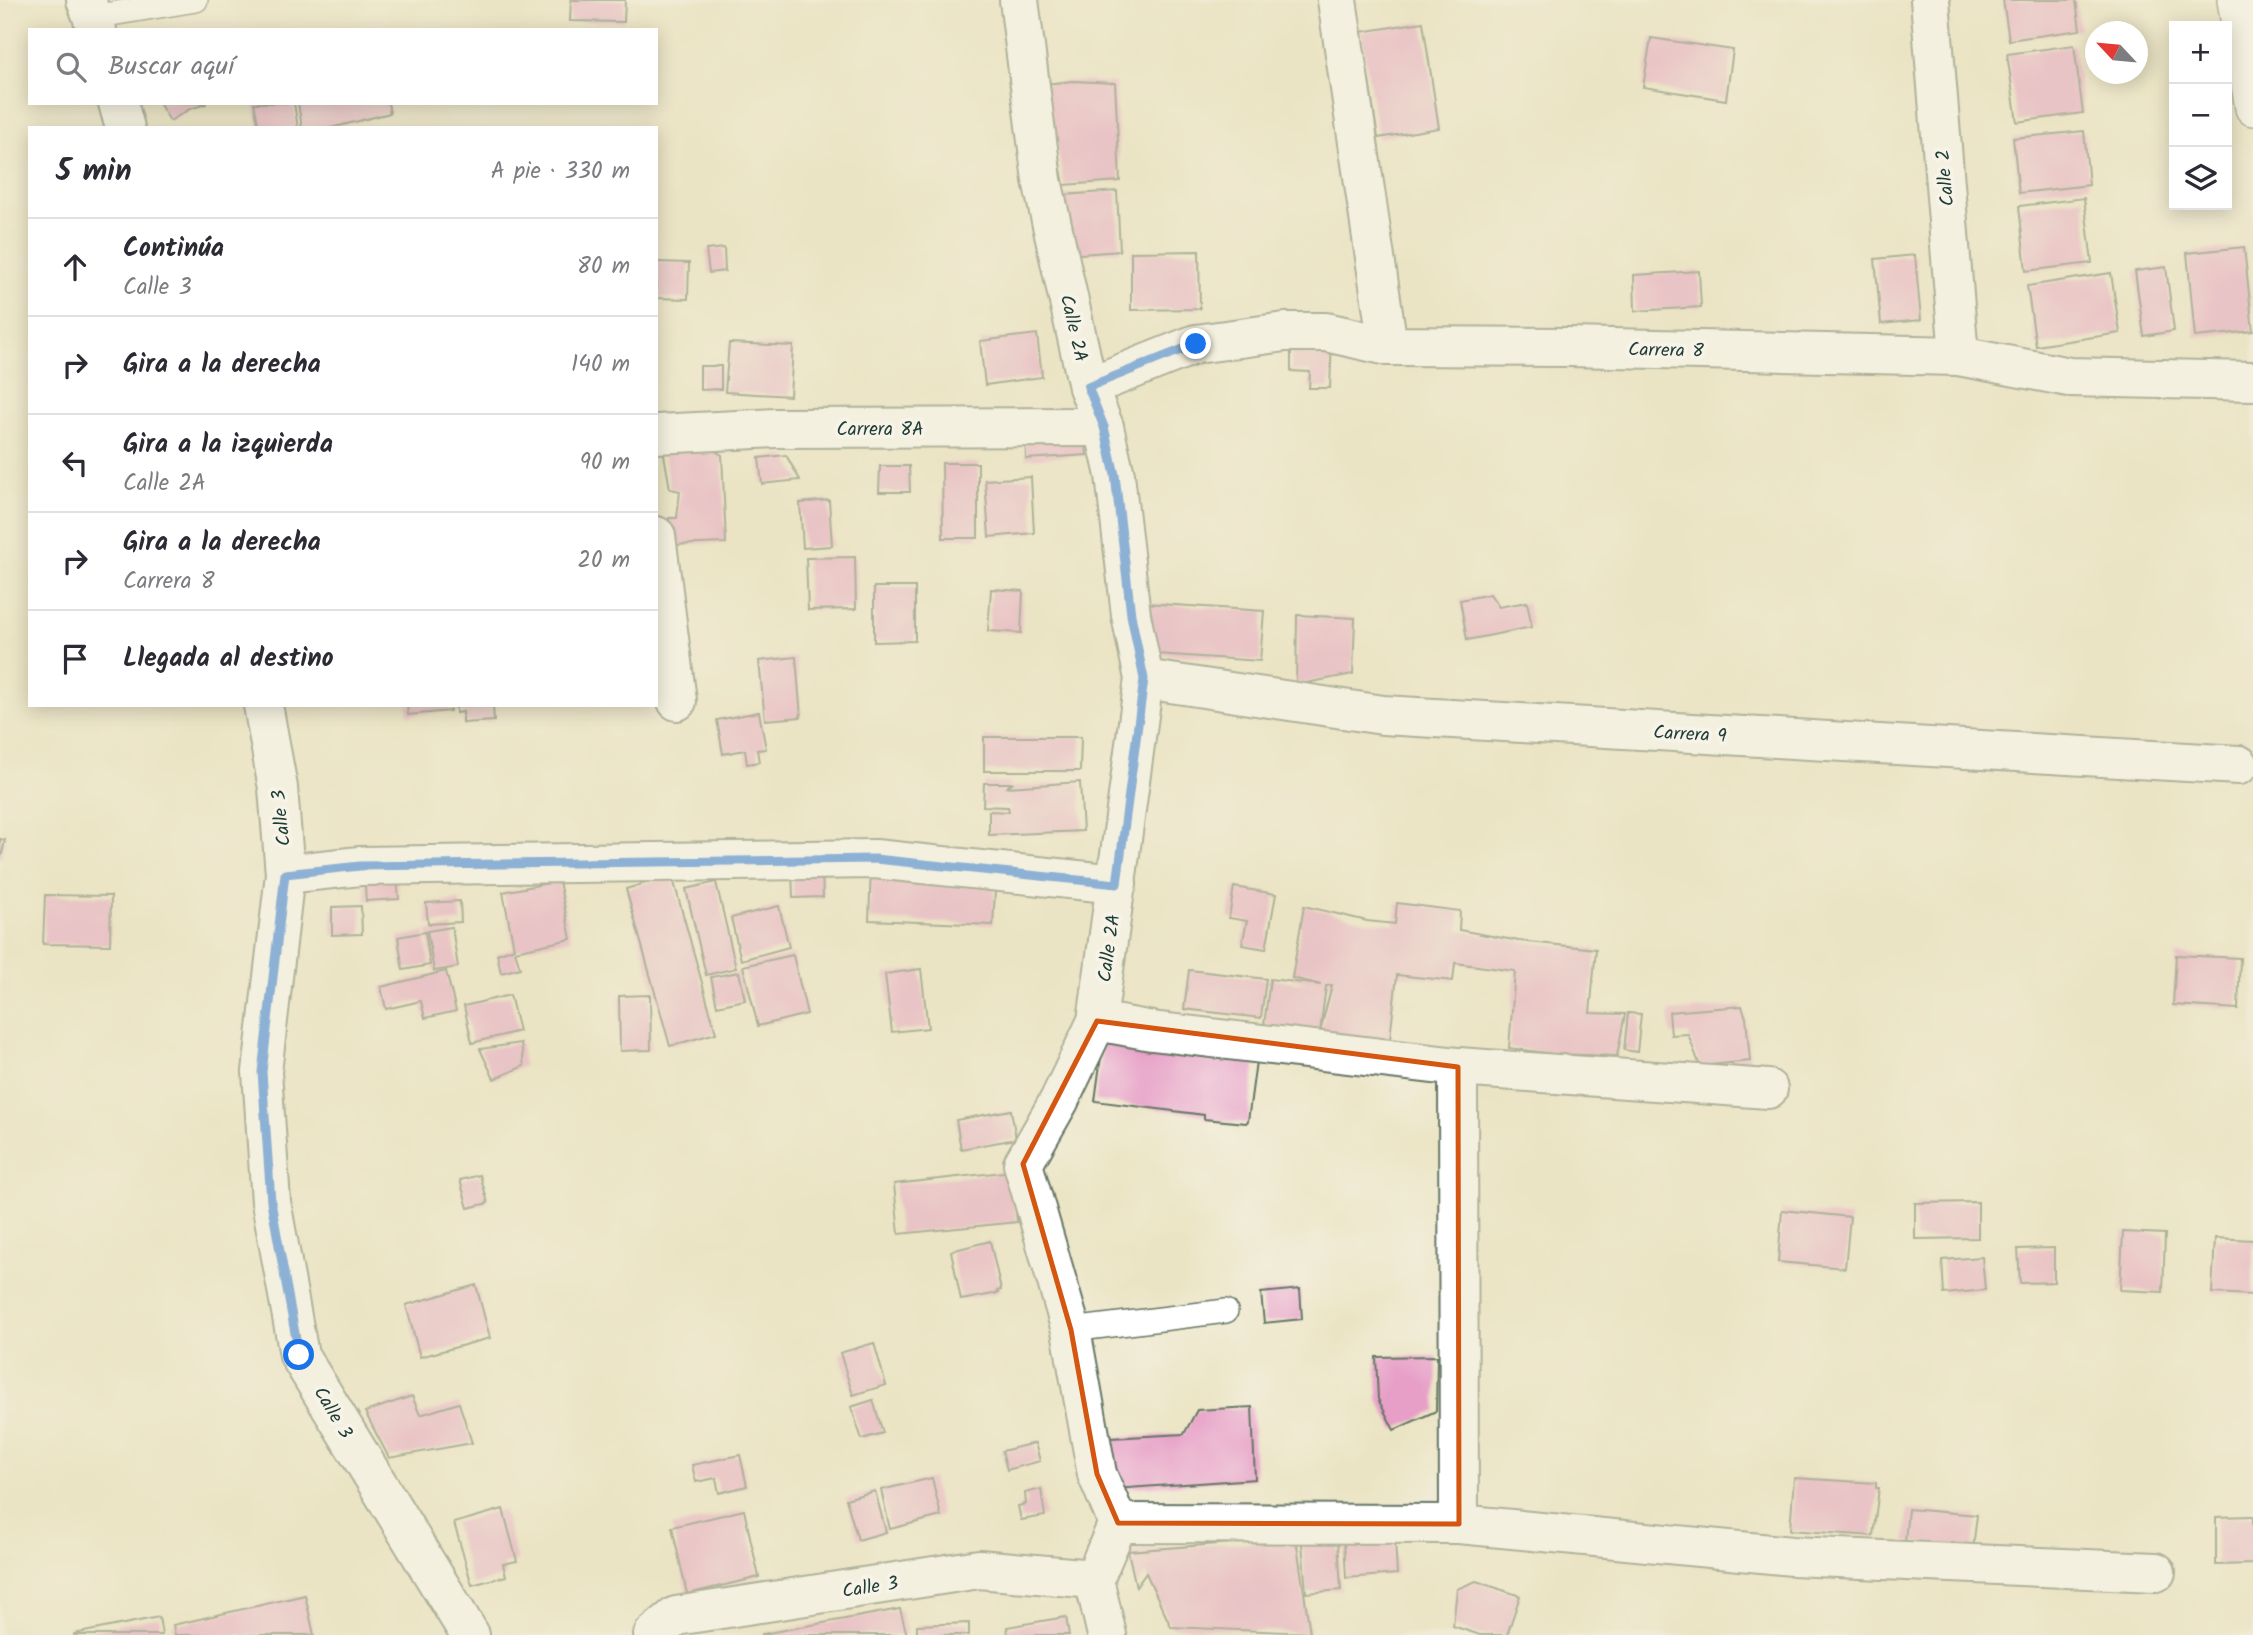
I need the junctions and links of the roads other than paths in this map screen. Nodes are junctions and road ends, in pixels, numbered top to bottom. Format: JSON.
{"nodes":[{"id":1,"x":196,"y":0,"type":"edge"},
{"id":2,"x":1019,"y":0,"type":"edge"},
{"id":3,"x":1337,"y":0,"type":"edge"},
{"id":4,"x":1930,"y":0,"type":"edge"},
{"id":5,"x":2235,"y":0,"type":"edge"},
{"id":6,"x":92,"y":16,"type":"edge"},
{"id":7,"x":119,"y":105,"type":"edge"},
{"id":8,"x":2253,"y":108,"type":"edge"},
{"id":9,"x":124,"y":126,"type":"edge"},
{"id":10,"x":1388,"y":346,"type":"junction"},
{"id":11,"x":1959,"y":355,"type":"junction"},
{"id":12,"x":2253,"y":381,"type":"edge"},
{"id":13,"x":1088,"y":387,"type":"junction"},
{"id":14,"x":1104,"y":427,"type":"junction"},
{"id":15,"x":658,"y":434,"type":"edge"},
{"id":16,"x":658,"y":552,"type":"edge"},
{"id":17,"x":1144,"y":679,"type":"junction"},
{"id":18,"x":677,"y":701,"type":"dead end"},
{"id":19,"x":263,"y":707,"type":"edge"},
{"id":20,"x":2238,"y":765,"type":"dead end"},
{"id":21,"x":285,"y":874,"type":"junction"},
{"id":22,"x":1117,"y":884,"type":"junction"},
{"id":23,"x":1097,"y":1021,"type":"junction"},
{"id":24,"x":1458,"y":1067,"type":"junction"},
{"id":25,"x":1768,"y":1090,"type":"dead end"},
{"id":26,"x":1226,"y":1311,"type":"dead end"},
{"id":27,"x":1071,"y":1330,"type":"junction"},
{"id":28,"x":1118,"y":1523,"type":"junction"},
{"id":29,"x":1459,"y":1524,"type":"junction"},
{"id":30,"x":2156,"y":1572,"type":"dead end"},
{"id":31,"x":1094,"y":1579,"type":"junction"},
{"id":32,"x":470,"y":1635,"type":"edge"},
{"id":33,"x":653,"y":1635,"type":"edge"},
{"id":34,"x":1107,"y":1635,"type":"edge"}],
"edges":[{"from":1,"to":6,"type":"lane"},
{"from":2,"to":13,"type":"street","name":"Calle 2A"},
{"from":3,"to":10,"type":"street"},
{"from":4,"to":11,"type":"street","name":"Calle 2"},
{"from":5,"to":8,"type":"street"},
{"from":7,"to":9,"type":"street"},
{"from":10,"to":11,"type":"street","name":"Carrera 8"},
{"from":10,"to":13,"type":"street","name":"Carrera 8"},
{"from":11,"to":12,"type":"street","name":"Carrera 8"},
{"from":13,"to":14,"type":"street","name":"Calle 2A"},
{"from":14,"to":15,"type":"street","name":"Carrera 8A"},
{"from":14,"to":17,"type":"street","name":"Calle 2A"},
{"from":16,"to":18,"type":"street"},
{"from":17,"to":20,"type":"street","name":"Carrera 9"},
{"from":17,"to":22,"type":"street","name":"Calle 2A"},
{"from":19,"to":21,"type":"street","name":"Calle 3"},
{"from":21,"to":22,"type":"street"},
{"from":21,"to":32,"type":"street","name":"Calle 3"},
{"from":22,"to":23,"type":"street","name":"Calle 2A"},
{"from":23,"to":24,"type":"street"},
{"from":23,"to":27,"type":"street","name":"Calle 2A"},
{"from":24,"to":25,"type":"street"},
{"from":24,"to":29,"type":"street"},
{"from":26,"to":27,"type":"lane"},
{"from":27,"to":28,"type":"street","name":"Calle 2A"},
{"from":28,"to":29,"type":"street"},
{"from":28,"to":31,"type":"street"},
{"from":29,"to":30,"type":"street"},
{"from":31,"to":33,"type":"street","name":"Calle 3"},
{"from":31,"to":34,"type":"street"}]}
